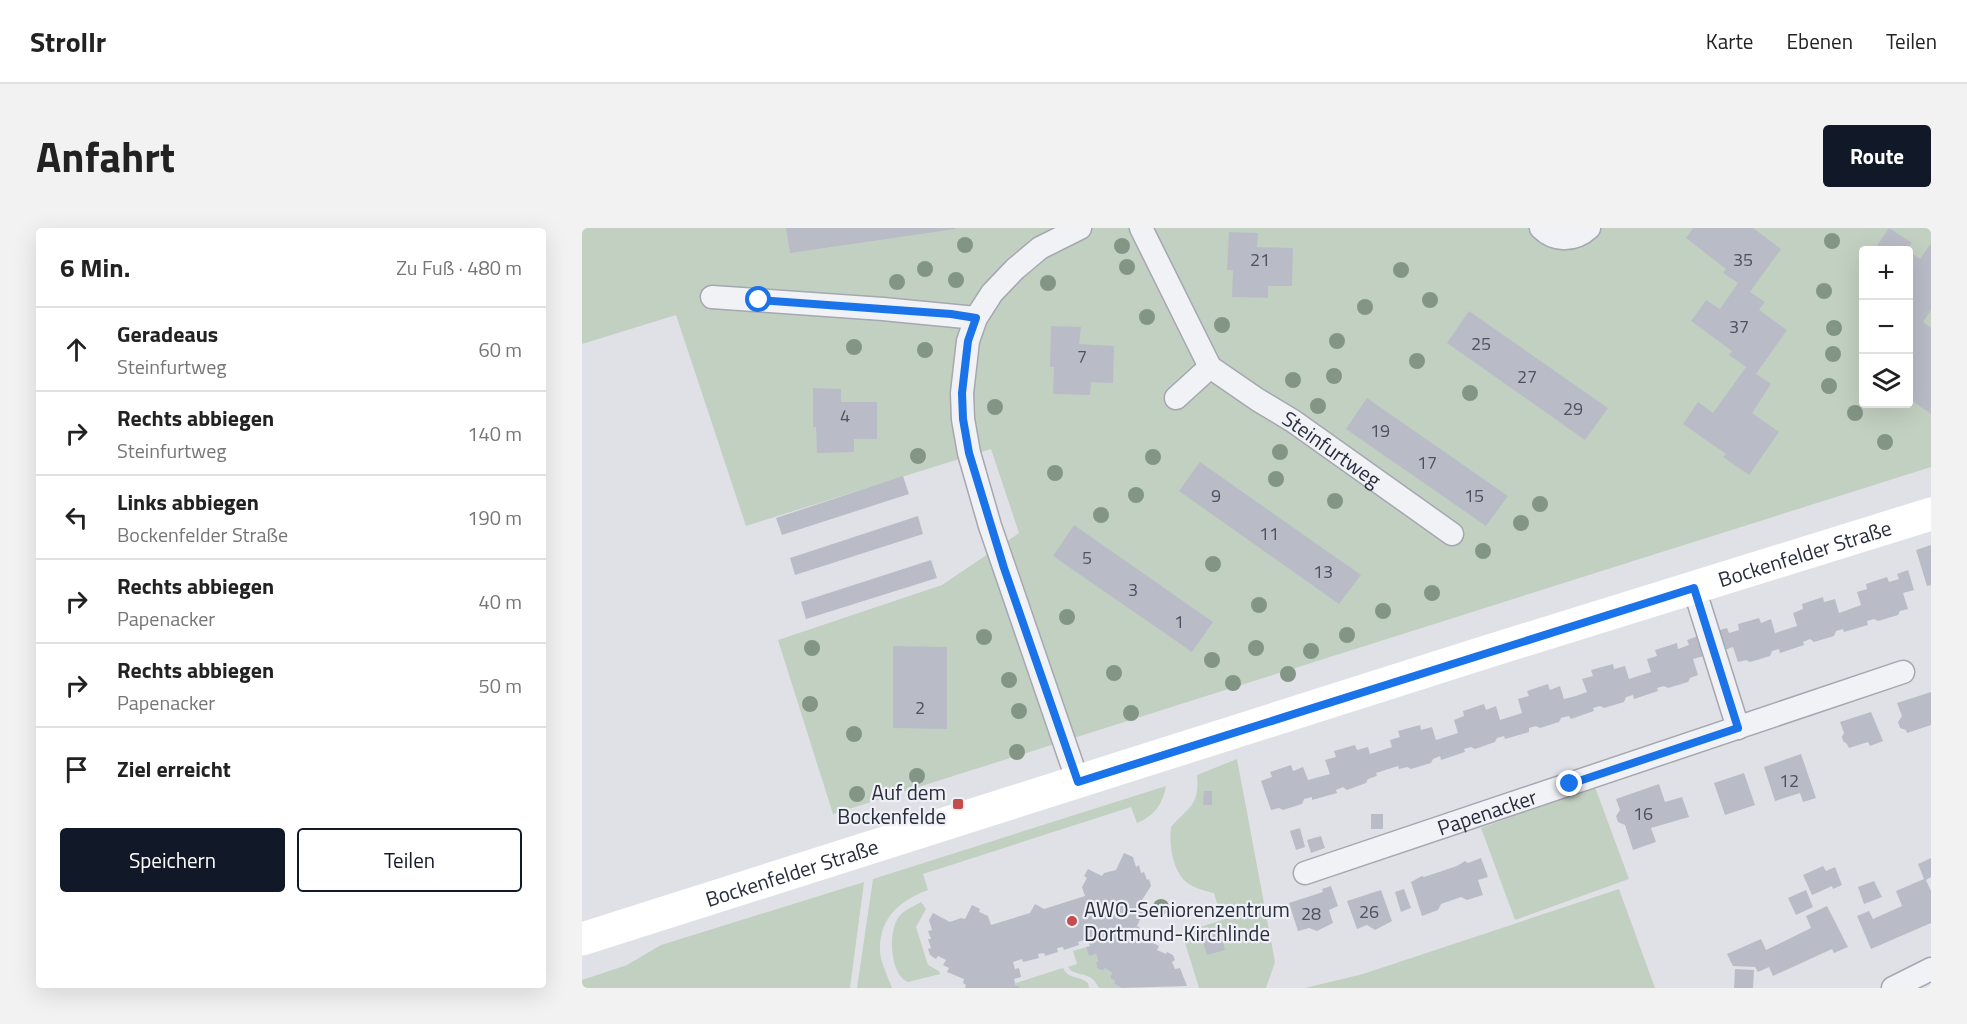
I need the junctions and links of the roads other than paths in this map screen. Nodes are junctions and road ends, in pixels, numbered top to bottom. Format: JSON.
{"nodes":[{"id":1,"x":1080,"y":228,"type":"edge"},
{"id":2,"x":1141,"y":228,"type":"edge"},
{"id":3,"x":1541,"y":228,"type":"edge"},
{"id":4,"x":1589,"y":228,"type":"edge"},
{"id":5,"x":712,"y":297,"type":"dead end"},
{"id":6,"x":976,"y":318,"type":"junction"},
{"id":7,"x":1210,"y":367,"type":"junction"},
{"id":8,"x":1176,"y":398,"type":"dead end"},
{"id":9,"x":1931,"y":514,"type":"edge"},
{"id":10,"x":1452,"y":534,"type":"dead end"},
{"id":11,"x":1694,"y":588,"type":"junction"},
{"id":12,"x":1903,"y":672,"type":"dead end"},
{"id":13,"x":1738,"y":728,"type":"junction"},
{"id":14,"x":1078,"y":782,"type":"junction"},
{"id":15,"x":1305,"y":873,"type":"dead end"},
{"id":16,"x":582,"y":939,"type":"edge"},
{"id":17,"x":1931,"y":969,"type":"edge"},
{"id":18,"x":1893,"y":988,"type":"edge"}],
"edges":[{"from":1,"to":6,"type":"street"},
{"from":2,"to":7,"type":"street","name":"Steinfurtweg"},
{"from":3,"to":4,"type":"street"},
{"from":5,"to":6,"type":"street"},
{"from":6,"to":14,"type":"street"},
{"from":7,"to":8,"type":"street"},
{"from":7,"to":10,"type":"street","name":"Steinfurtweg"},
{"from":9,"to":11,"type":"main road","name":"Bockenfelder Straße"},
{"from":11,"to":13,"type":"street"},
{"from":11,"to":14,"type":"main road","name":"Bockenfelder Straße"},
{"from":12,"to":13,"type":"street","name":"Papenacker"},
{"from":13,"to":15,"type":"street","name":"Papenacker"},
{"from":14,"to":16,"type":"main road","name":"Bockenfelder Straße"},
{"from":17,"to":18,"type":"street"}]}
